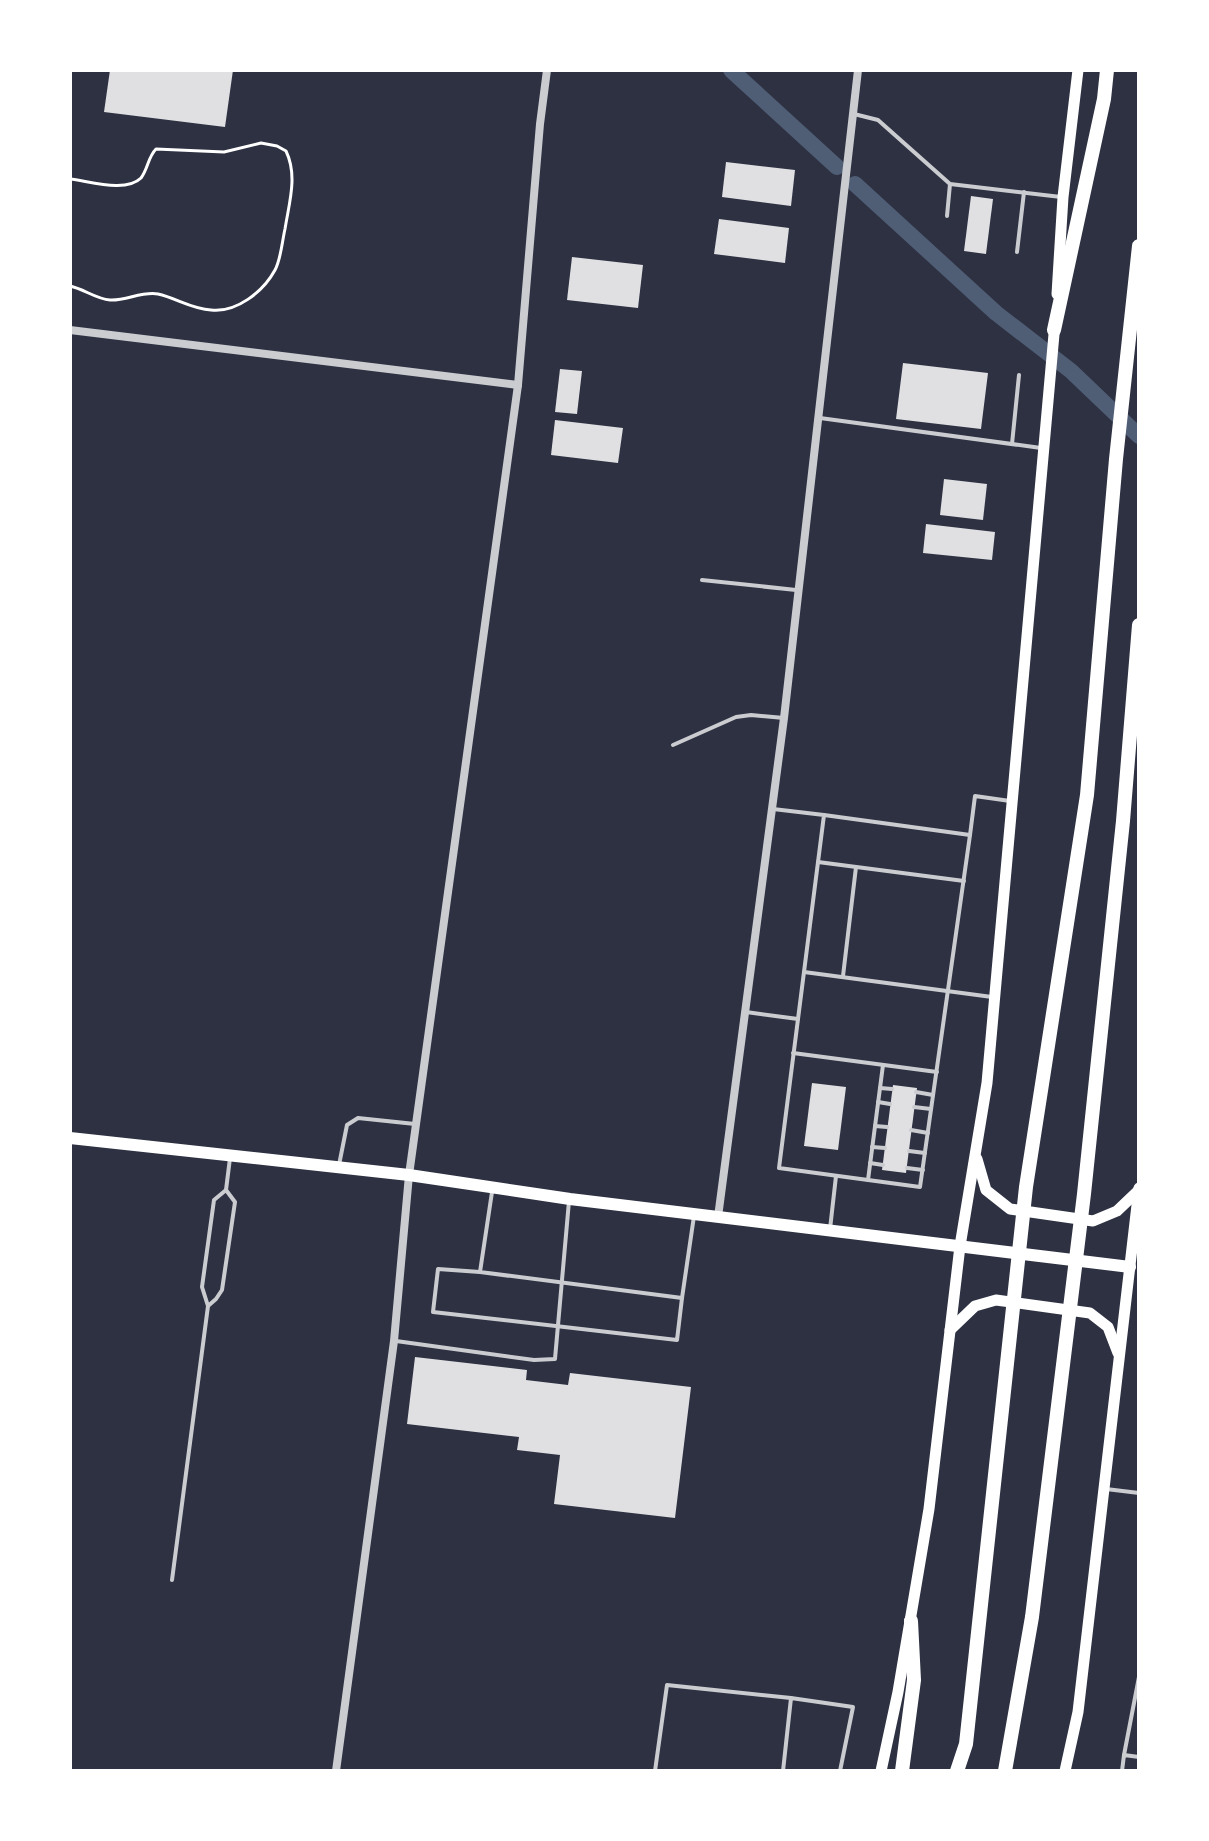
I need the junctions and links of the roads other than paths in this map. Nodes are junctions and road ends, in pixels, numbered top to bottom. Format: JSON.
{"nodes":[{"id":1,"x":547,"y":70,"type":"edge"},
{"id":2,"x":858,"y":70,"type":"edge"},
{"id":3,"x":1078,"y":70,"type":"edge"},
{"id":4,"x":1107,"y":70,"type":"edge"},
{"id":5,"x":854,"y":114,"type":"junction"},
{"id":6,"x":950,"y":184,"type":"junction"},
{"id":7,"x":1024,"y":192,"type":"junction"},
{"id":8,"x":1063,"y":197,"type":"junction"},
{"id":9,"x":947,"y":216,"type":"dead end"},
{"id":10,"x":1139,"y":246,"type":"edge"},
{"id":11,"x":1017,"y":252,"type":"dead end"},
{"id":12,"x":70,"y":330,"type":"edge"},
{"id":13,"x":1054,"y":330,"type":"junction"},
{"id":14,"x":1019,"y":375,"type":"dead end"},
{"id":15,"x":518,"y":385,"type":"junction"},
{"id":16,"x":819,"y":417,"type":"junction"},
{"id":17,"x":1012,"y":444,"type":"junction"},
{"id":18,"x":1044,"y":448,"type":"junction"},
{"id":19,"x":702,"y":580,"type":"dead end"},
{"id":20,"x":799,"y":591,"type":"junction"},
{"id":21,"x":1139,"y":625,"type":"edge"},
{"id":22,"x":784,"y":718,"type":"junction"},
{"id":23,"x":673,"y":745,"type":"dead end"},
{"id":24,"x":1012,"y":801,"type":"junction"},
{"id":25,"x":773,"y":809,"type":"junction"},
{"id":26,"x":824,"y":815,"type":"junction"},
{"id":27,"x":970,"y":835,"type":"junction"},
{"id":28,"x":818,"y":862,"type":"junction"},
{"id":29,"x":856,"y":867,"type":"junction"},
{"id":30,"x":964,"y":881,"type":"junction"},
{"id":31,"x":804,"y":972,"type":"junction"},
{"id":32,"x":842,"y":976,"type":"junction"},
{"id":33,"x":949,"y":991,"type":"junction"},
{"id":34,"x":995,"y":997,"type":"junction"},
{"id":35,"x":746,"y":1012,"type":"junction"},
{"id":36,"x":798,"y":1019,"type":"junction"},
{"id":37,"x":793,"y":1053,"type":"junction"},
{"id":38,"x":883,"y":1065,"type":"junction"},
{"id":39,"x":937,"y":1072,"type":"junction"},
{"id":40,"x":880,"y":1088,"type":"junction"},
{"id":41,"x":892,"y":1089,"type":"dead end"},
{"id":42,"x":916,"y":1092,"type":"dead end"},
{"id":43,"x":933,"y":1095,"type":"junction"},
{"id":44,"x":878,"y":1102,"type":"junction"},
{"id":45,"x":890,"y":1104,"type":"dead end"},
{"id":46,"x":914,"y":1107,"type":"dead end"},
{"id":47,"x":931,"y":1109,"type":"junction"},
{"id":48,"x":416,"y":1124,"type":"junction"},
{"id":49,"x":875,"y":1126,"type":"junction"},
{"id":50,"x":887,"y":1127,"type":"dead end"},
{"id":51,"x":911,"y":1130,"type":"dead end"},
{"id":52,"x":928,"y":1133,"type":"junction"},
{"id":53,"x":70,"y":1138,"type":"edge"},
{"id":54,"x":872,"y":1147,"type":"junction"},
{"id":55,"x":885,"y":1148,"type":"dead end"},
{"id":56,"x":909,"y":1151,"type":"dead end"},
{"id":57,"x":925,"y":1153,"type":"junction"},
{"id":58,"x":975,"y":1154,"type":"junction"},
{"id":59,"x":230,"y":1156,"type":"junction"},
{"id":60,"x":870,"y":1163,"type":"junction"},
{"id":61,"x":883,"y":1165,"type":"dead end"},
{"id":62,"x":338,"y":1167,"type":"junction"},
{"id":63,"x":907,"y":1168,"type":"dead end"},
{"id":64,"x":923,"y":1170,"type":"junction"},
{"id":65,"x":409,"y":1175,"type":"junction"},
{"id":66,"x":836,"y":1176,"type":"junction"},
{"id":67,"x":868,"y":1180,"type":"junction"},
{"id":68,"x":493,"y":1187,"type":"junction"},
{"id":69,"x":1139,"y":1189,"type":"edge"},
{"id":70,"x":226,"y":1190,"type":"junction"},
{"id":71,"x":570,"y":1199,"type":"junction"},
{"id":72,"x":695,"y":1214,"type":"junction"},
{"id":73,"x":718,"y":1217,"type":"junction"},
{"id":74,"x":830,"y":1230,"type":"junction"},
{"id":75,"x":960,"y":1246,"type":"junction"},
{"id":76,"x":1134,"y":1267,"type":"edge"},
{"id":77,"x":480,"y":1272,"type":"junction"},
{"id":78,"x":562,"y":1282,"type":"junction"},
{"id":79,"x":682,"y":1298,"type":"junction"},
{"id":80,"x":208,"y":1306,"type":"junction"},
{"id":81,"x":558,"y":1326,"type":"junction"},
{"id":82,"x":950,"y":1330,"type":"junction"},
{"id":83,"x":394,"y":1341,"type":"junction"},
{"id":84,"x":1119,"y":1358,"type":"junction"},
{"id":85,"x":1104,"y":1488,"type":"junction"},
{"id":86,"x":1139,"y":1493,"type":"edge"},
{"id":87,"x":172,"y":1580,"type":"dead end"},
{"id":88,"x":911,"y":1621,"type":"junction"},
{"id":89,"x":1139,"y":1677,"type":"edge"},
{"id":90,"x":791,"y":1698,"type":"junction"},
{"id":91,"x":1124,"y":1755,"type":"junction"},
{"id":92,"x":1139,"y":1757,"type":"edge"},
{"id":93,"x":336,"y":1771,"type":"edge"},
{"id":94,"x":655,"y":1771,"type":"edge"},
{"id":95,"x":783,"y":1771,"type":"edge"},
{"id":96,"x":840,"y":1771,"type":"edge"},
{"id":97,"x":881,"y":1771,"type":"edge"},
{"id":98,"x":902,"y":1771,"type":"edge"},
{"id":99,"x":957,"y":1771,"type":"edge"},
{"id":100,"x":1005,"y":1771,"type":"edge"},
{"id":101,"x":1065,"y":1771,"type":"edge"},
{"id":102,"x":1122,"y":1771,"type":"edge"}],
"edges":[{"from":1,"to":15,"type":"street"},
{"from":2,"to":5,"type":"street"},
{"from":3,"to":8,"type":"main road"},
{"from":4,"to":13,"type":"highway"},
{"from":5,"to":6,"type":"lane"},
{"from":5,"to":16,"type":"street"},
{"from":6,"to":7,"type":"lane"},
{"from":6,"to":9,"type":"lane"},
{"from":7,"to":8,"type":"lane"},
{"from":7,"to":11,"type":"lane"},
{"from":8,"to":13,"type":"main road"},
{"from":10,"to":99,"type":"highway"},
{"from":12,"to":15,"type":"street"},
{"from":13,"to":18,"type":"main road"},
{"from":14,"to":17,"type":"lane"},
{"from":15,"to":48,"type":"street"},
{"from":16,"to":17,"type":"lane"},
{"from":16,"to":20,"type":"street"},
{"from":17,"to":18,"type":"lane"},
{"from":18,"to":24,"type":"main road"},
{"from":19,"to":20,"type":"lane"},
{"from":20,"to":22,"type":"street"},
{"from":21,"to":100,"type":"highway"},
{"from":22,"to":23,"type":"lane"},
{"from":22,"to":25,"type":"street"},
{"from":24,"to":27,"type":"lane"},
{"from":24,"to":34,"type":"main road"},
{"from":25,"to":26,"type":"lane"},
{"from":25,"to":35,"type":"street"},
{"from":26,"to":27,"type":"lane"},
{"from":26,"to":28,"type":"lane"},
{"from":27,"to":30,"type":"lane"},
{"from":28,"to":29,"type":"lane"},
{"from":28,"to":31,"type":"lane"},
{"from":29,"to":30,"type":"lane"},
{"from":29,"to":32,"type":"lane"},
{"from":30,"to":33,"type":"lane"},
{"from":31,"to":32,"type":"lane"},
{"from":31,"to":36,"type":"lane"},
{"from":32,"to":33,"type":"lane"},
{"from":33,"to":34,"type":"lane"},
{"from":33,"to":39,"type":"lane"},
{"from":34,"to":58,"type":"main road"},
{"from":35,"to":36,"type":"lane"},
{"from":35,"to":73,"type":"street"},
{"from":36,"to":37,"type":"lane"},
{"from":37,"to":38,"type":"lane"},
{"from":37,"to":66,"type":"lane"},
{"from":38,"to":39,"type":"lane"},
{"from":38,"to":40,"type":"lane"},
{"from":39,"to":43,"type":"lane"},
{"from":40,"to":41,"type":"lane"},
{"from":40,"to":44,"type":"lane"},
{"from":42,"to":43,"type":"lane"},
{"from":43,"to":47,"type":"lane"},
{"from":44,"to":45,"type":"lane"},
{"from":44,"to":49,"type":"lane"},
{"from":46,"to":47,"type":"lane"},
{"from":47,"to":52,"type":"lane"},
{"from":48,"to":62,"type":"lane"},
{"from":48,"to":65,"type":"street"},
{"from":49,"to":50,"type":"lane"},
{"from":49,"to":54,"type":"lane"},
{"from":51,"to":52,"type":"lane"},
{"from":52,"to":57,"type":"lane"},
{"from":53,"to":59,"type":"main road"},
{"from":54,"to":55,"type":"lane"},
{"from":54,"to":60,"type":"lane"},
{"from":56,"to":57,"type":"lane"},
{"from":57,"to":64,"type":"lane"},
{"from":58,"to":69,"type":"main road"},
{"from":58,"to":75,"type":"main road"},
{"from":59,"to":62,"type":"main road"},
{"from":59,"to":70,"type":"lane"},
{"from":60,"to":61,"type":"lane"},
{"from":60,"to":67,"type":"lane"},
{"from":62,"to":65,"type":"main road"},
{"from":63,"to":64,"type":"lane"},
{"from":64,"to":67,"type":"lane"},
{"from":65,"to":68,"type":"main road"},
{"from":65,"to":83,"type":"street"},
{"from":66,"to":67,"type":"lane"},
{"from":66,"to":74,"type":"lane"},
{"from":68,"to":71,"type":"main road"},
{"from":68,"to":77,"type":"lane"},
{"from":69,"to":76,"type":"main road"},
{"from":70,"to":80,"type":"lane"},
{"from":70,"to":80,"type":"lane"},
{"from":71,"to":72,"type":"main road"},
{"from":71,"to":78,"type":"lane"},
{"from":72,"to":73,"type":"main road"},
{"from":72,"to":79,"type":"lane"},
{"from":73,"to":74,"type":"main road"},
{"from":74,"to":75,"type":"main road"},
{"from":75,"to":76,"type":"main road"},
{"from":75,"to":82,"type":"main road"},
{"from":76,"to":84,"type":"main road"},
{"from":77,"to":78,"type":"lane"},
{"from":77,"to":81,"type":"lane"},
{"from":78,"to":79,"type":"lane"},
{"from":78,"to":81,"type":"lane"},
{"from":79,"to":81,"type":"lane"},
{"from":80,"to":87,"type":"lane"},
{"from":81,"to":83,"type":"lane"},
{"from":82,"to":84,"type":"main road"},
{"from":82,"to":88,"type":"main road"},
{"from":83,"to":93,"type":"street"},
{"from":84,"to":85,"type":"main road"},
{"from":85,"to":86,"type":"lane"},
{"from":85,"to":101,"type":"main road"},
{"from":88,"to":97,"type":"main road"},
{"from":88,"to":98,"type":"highway"},
{"from":89,"to":91,"type":"lane"},
{"from":90,"to":94,"type":"lane"},
{"from":90,"to":95,"type":"lane"},
{"from":90,"to":96,"type":"lane"},
{"from":91,"to":92,"type":"lane"},
{"from":91,"to":102,"type":"lane"}]}
